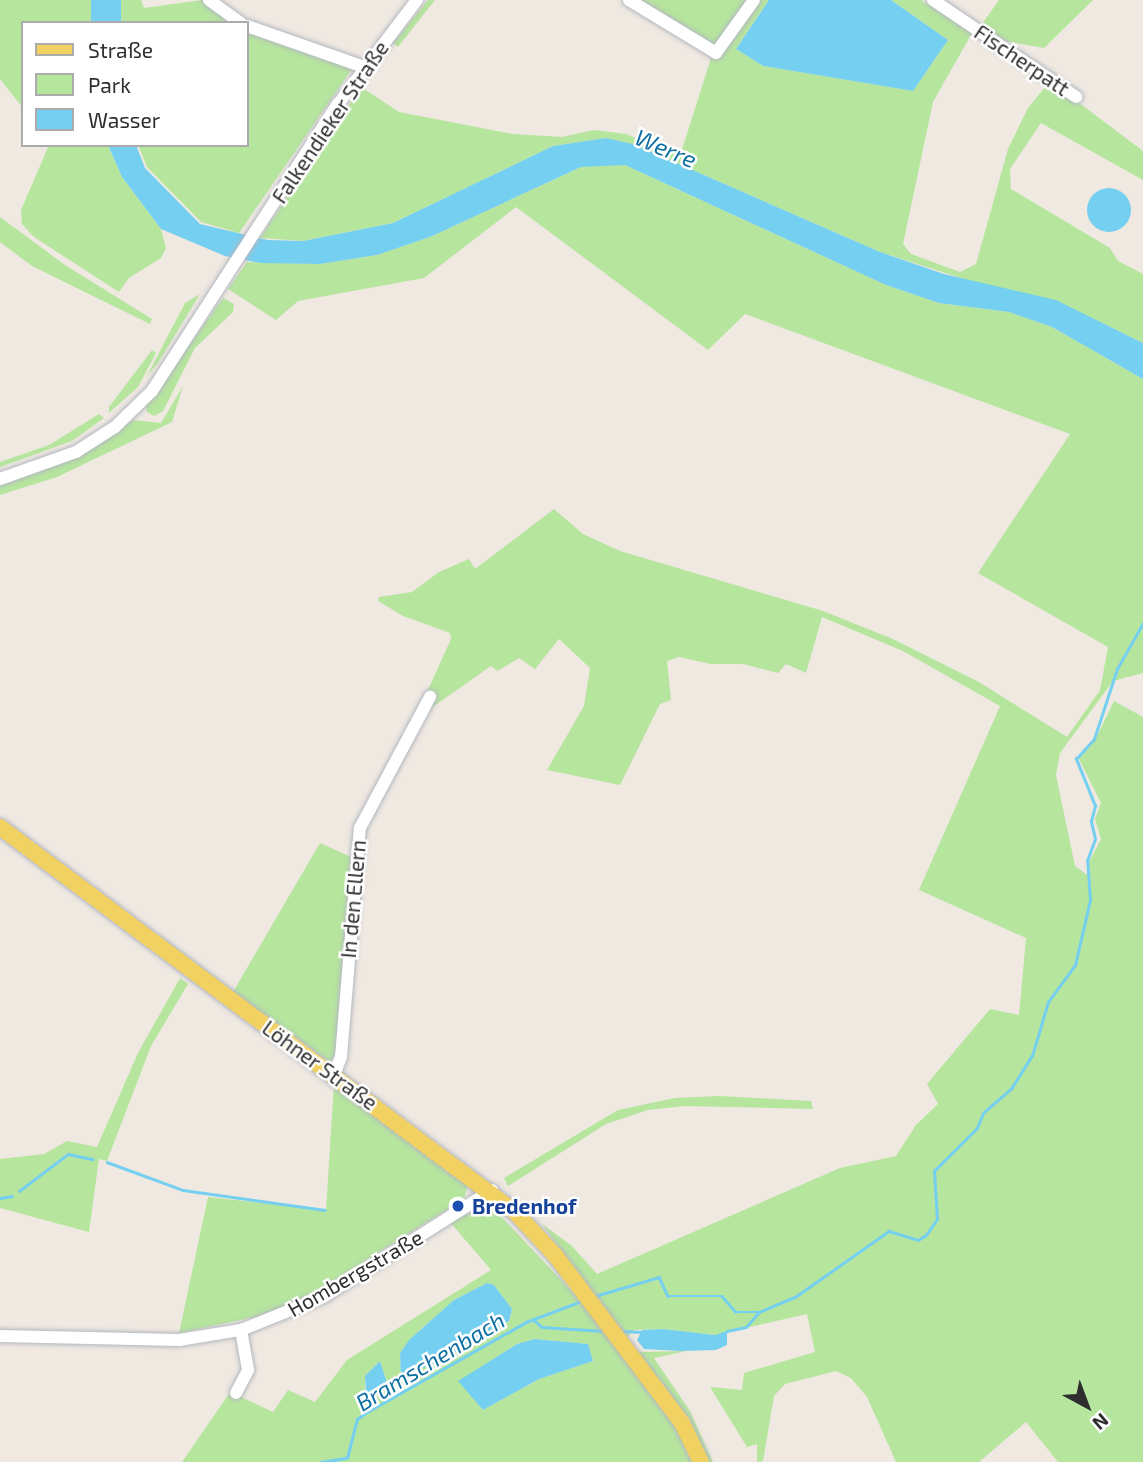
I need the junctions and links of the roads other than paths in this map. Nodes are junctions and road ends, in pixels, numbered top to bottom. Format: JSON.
{"nodes":[{"id":1,"x":209,"y":0,"type":"edge"},
{"id":2,"x":417,"y":0,"type":"edge"},
{"id":3,"x":629,"y":0,"type":"edge"},
{"id":4,"x":754,"y":0,"type":"edge"},
{"id":5,"x":933,"y":0,"type":"edge"},
{"id":6,"x":238,"y":21,"type":"edge"},
{"id":7,"x":248,"y":26,"type":"edge"},
{"id":8,"x":364,"y":67,"type":"junction"},
{"id":9,"x":1076,"y":97,"type":"dead end"},
{"id":10,"x":0,"y":479,"type":"edge"},
{"id":11,"x":430,"y":697,"type":"dead end"},
{"id":12,"x":0,"y":827,"type":"edge"},
{"id":13,"x":334,"y":1075,"type":"junction"},
{"id":14,"x":492,"y":1191,"type":"junction"},
{"id":15,"x":241,"y":1330,"type":"junction"},
{"id":16,"x":0,"y":1336,"type":"edge"},
{"id":17,"x":236,"y":1393,"type":"dead end"},
{"id":18,"x":701,"y":1462,"type":"edge"}],
"edges":[{"from":1,"to":6,"type":"street"},
{"from":2,"to":8,"type":"street","name":"Falkendieker Straße"},
{"from":3,"to":4,"type":"street"},
{"from":5,"to":9,"type":"street","name":"Fischerpatt"},
{"from":7,"to":8,"type":"street"},
{"from":8,"to":10,"type":"street","name":"Falkendieker Straße"},
{"from":11,"to":13,"type":"street","name":"In den Ellern"},
{"from":12,"to":13,"type":"main road","name":"Löhner Straße"},
{"from":13,"to":14,"type":"main road","name":"Löhner Straße"},
{"from":14,"to":15,"type":"street","name":"Hombergstraße"},
{"from":14,"to":18,"type":"main road","name":"Löhner Straße"},
{"from":15,"to":16,"type":"street","name":"Hombergstraße"},
{"from":15,"to":17,"type":"street"}]}
